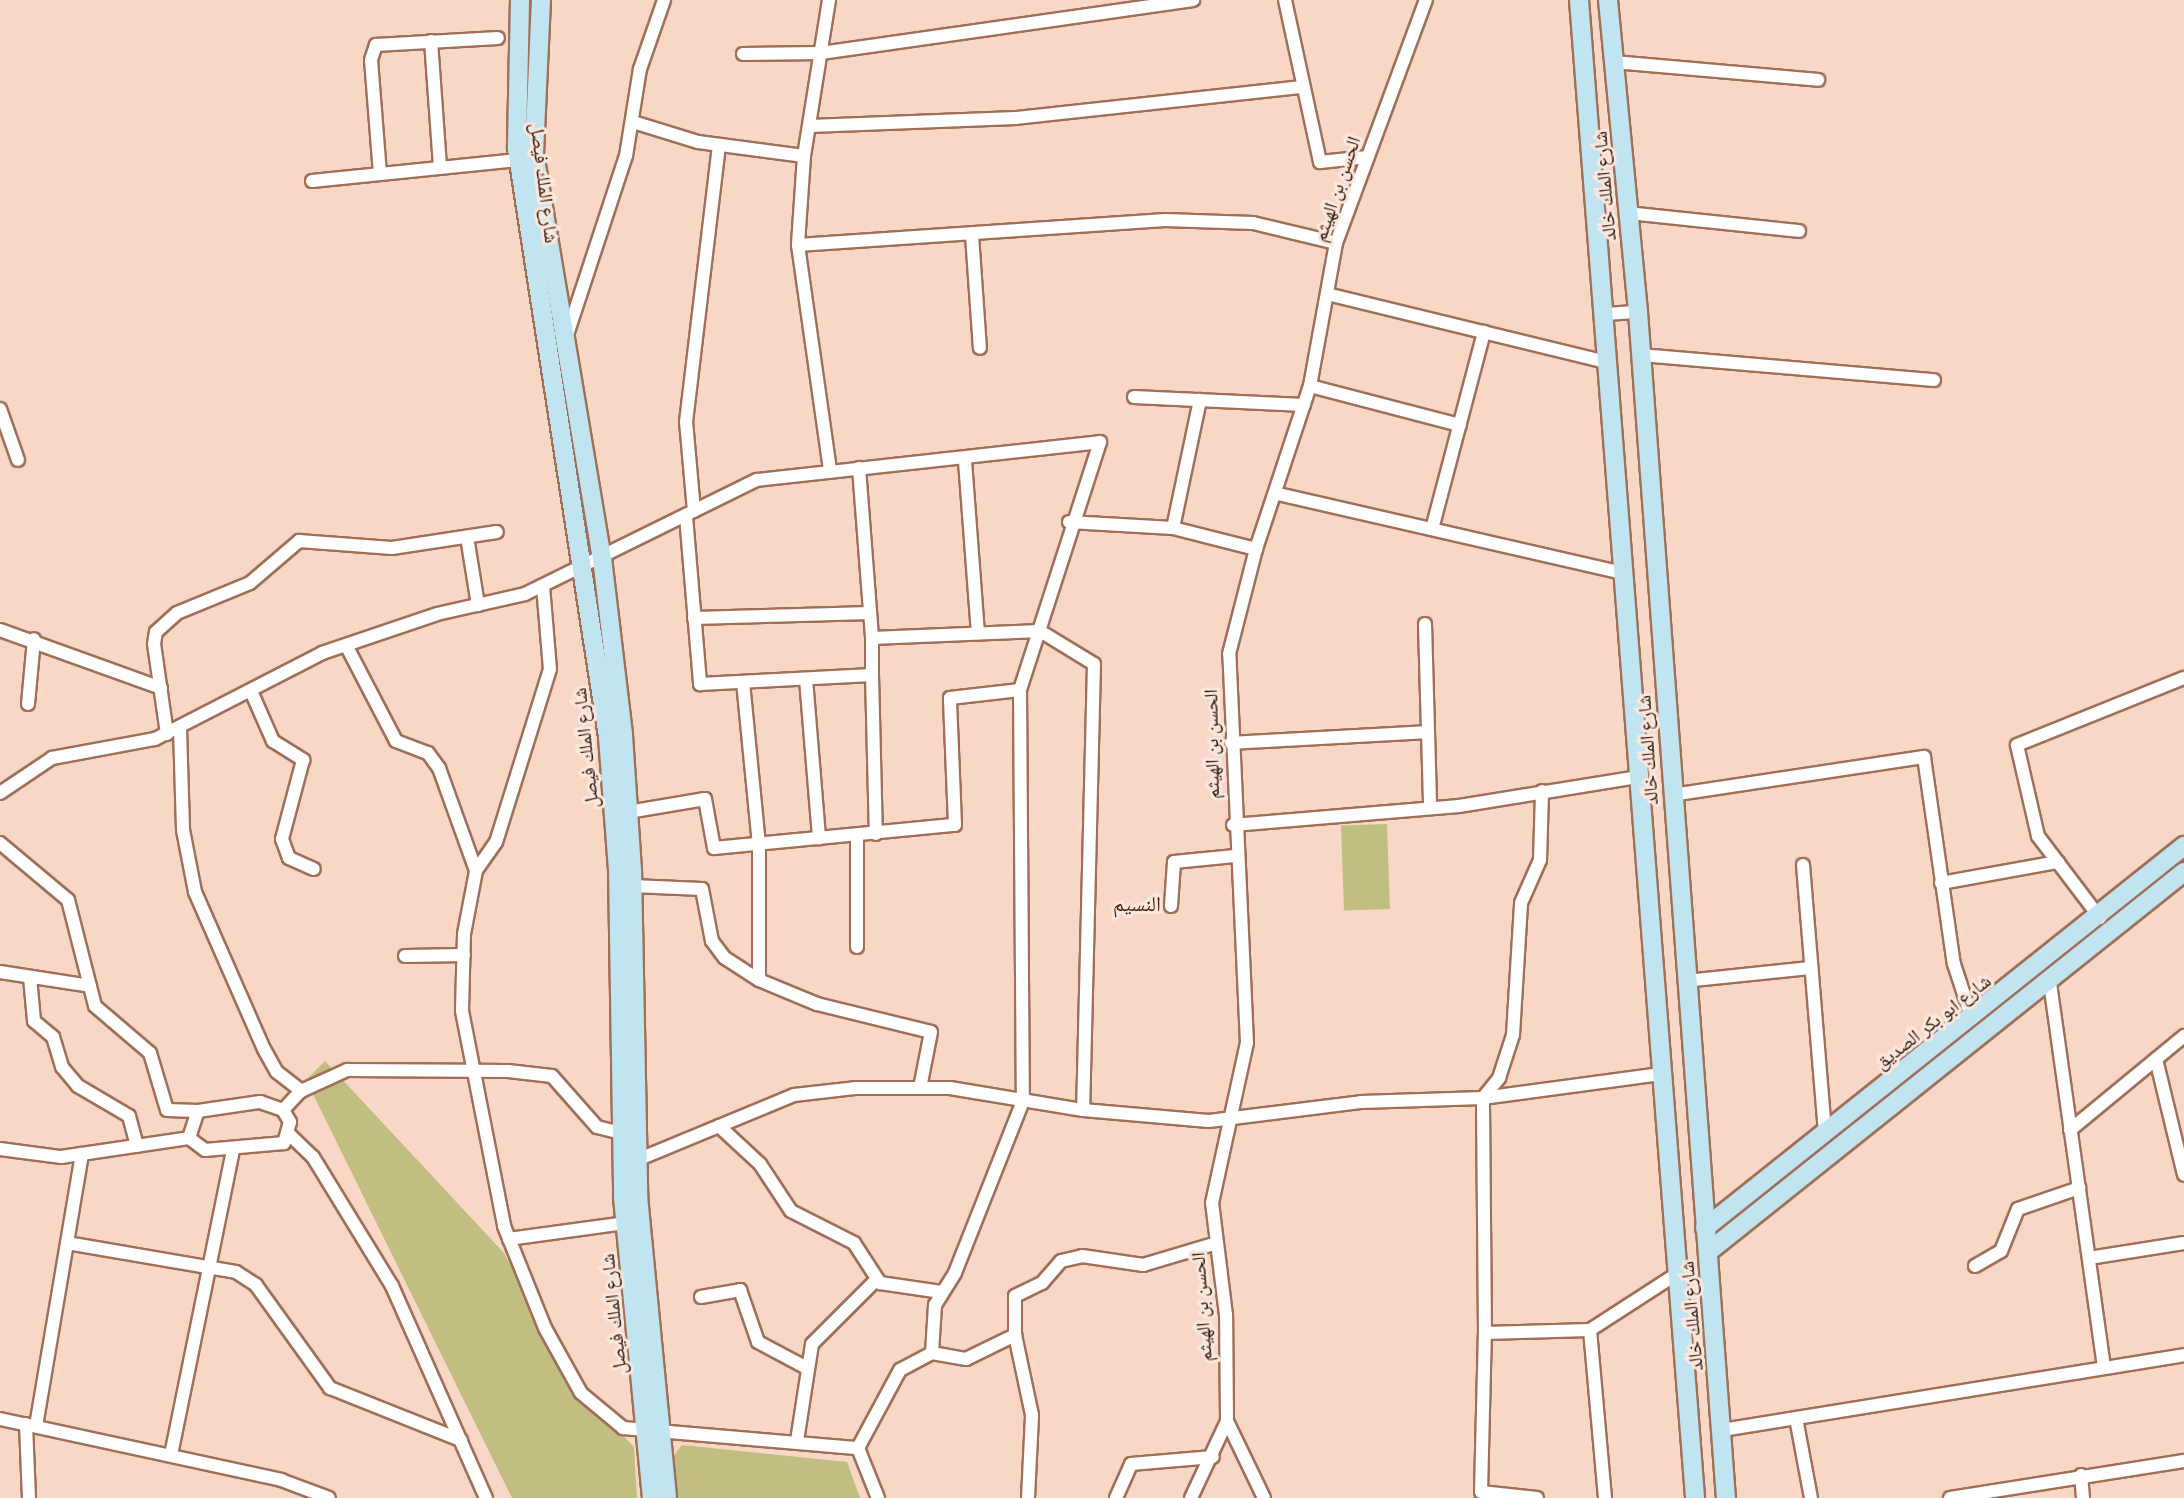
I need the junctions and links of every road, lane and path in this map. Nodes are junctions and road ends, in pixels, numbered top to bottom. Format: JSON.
{"nodes":[{"id":1,"x":520,"y":0,"type":"edge"},
{"id":2,"x":541,"y":0,"type":"edge"},
{"id":3,"x":664,"y":0,"type":"edge"},
{"id":4,"x":829,"y":0,"type":"edge"},
{"id":5,"x":1193,"y":0,"type":"edge"},
{"id":6,"x":1285,"y":0,"type":"edge"},
{"id":7,"x":1579,"y":0,"type":"edge"},
{"id":8,"x":1608,"y":0,"type":"edge"},
{"id":9,"x":1425,"y":2,"type":"edge"},
{"id":10,"x":498,"y":37,"type":"dead end"},
{"id":11,"x":431,"y":41,"type":"junction"},
{"id":12,"x":821,"y":53,"type":"junction"},
{"id":13,"x":743,"y":54,"type":"dead end"},
{"id":14,"x":1614,"y":62,"type":"junction"},
{"id":15,"x":1818,"y":80,"type":"dead end"},
{"id":16,"x":1303,"y":86,"type":"junction"},
{"id":17,"x":633,"y":122,"type":"junction"},
{"id":18,"x":810,"y":126,"type":"junction"},
{"id":19,"x":719,"y":146,"type":"junction"},
{"id":20,"x":804,"y":156,"type":"junction"},
{"id":21,"x":1368,"y":157,"type":"junction"},
{"id":22,"x":518,"y":160,"type":"junction"},
{"id":23,"x":440,"y":168,"type":"junction"},
{"id":24,"x":380,"y":174,"type":"junction"},
{"id":25,"x":313,"y":181,"type":"dead end"},
{"id":26,"x":1628,"y":213,"type":"junction"},
{"id":27,"x":1799,"y":231,"type":"dead end"},
{"id":28,"x":972,"y":234,"type":"junction"},
{"id":29,"x":1336,"y":243,"type":"junction"},
{"id":30,"x":798,"y":245,"type":"junction"},
{"id":31,"x":1327,"y":294,"type":"junction"},
{"id":32,"x":1638,"y":312,"type":"junction"},
{"id":33,"x":1606,"y":314,"type":"junction"},
{"id":34,"x":1484,"y":332,"type":"junction"},
{"id":35,"x":564,"y":346,"type":"junction"},
{"id":36,"x":980,"y":348,"type":"dead end"},
{"id":37,"x":1641,"y":355,"type":"junction"},
{"id":38,"x":1610,"y":363,"type":"junction"},
{"id":39,"x":1934,"y":380,"type":"dead end"},
{"id":40,"x":1310,"y":386,"type":"junction"},
{"id":41,"x":1134,"y":397,"type":"dead end"},
{"id":42,"x":1200,"y":400,"type":"junction"},
{"id":43,"x":1304,"y":405,"type":"junction"},
{"id":44,"x":0,"y":409,"type":"edge"},
{"id":45,"x":1460,"y":425,"type":"junction"},
{"id":46,"x":18,"y":460,"type":"dead end"},
{"id":47,"x":965,"y":461,"type":"junction"},
{"id":48,"x":859,"y":468,"type":"junction"},
{"id":49,"x":830,"y":469,"type":"junction"},
{"id":50,"x":1278,"y":494,"type":"junction"},
{"id":51,"x":690,"y":514,"type":"junction"},
{"id":52,"x":1069,"y":522,"type":"junction"},
{"id":53,"x":1173,"y":528,"type":"junction"},
{"id":54,"x":1432,"y":529,"type":"junction"},
{"id":55,"x":496,"y":532,"type":"dead end"},
{"id":56,"x":467,"y":537,"type":"junction"},
{"id":57,"x":1256,"y":549,"type":"junction"},
{"id":58,"x":602,"y":558,"type":"junction"},
{"id":59,"x":584,"y":567,"type":"junction"},
{"id":60,"x":1624,"y":573,"type":"junction"},
{"id":61,"x":543,"y":586,"type":"junction"},
{"id":62,"x":478,"y":605,"type":"junction"},
{"id":63,"x":870,"y":613,"type":"junction"},
{"id":64,"x":694,"y":618,"type":"junction"},
{"id":65,"x":1425,"y":624,"type":"dead end"},
{"id":66,"x":0,"y":630,"type":"edge"},
{"id":67,"x":1040,"y":631,"type":"junction"},
{"id":68,"x":978,"y":634,"type":"junction"},
{"id":69,"x":872,"y":638,"type":"junction"},
{"id":70,"x":34,"y":639,"type":"junction"},
{"id":71,"x":346,"y":645,"type":"junction"},
{"id":72,"x":872,"y":676,"type":"junction"},
{"id":73,"x":2184,"y":678,"type":"edge"},
{"id":74,"x":806,"y":679,"type":"junction"},
{"id":75,"x":743,"y":682,"type":"junction"},
{"id":76,"x":161,"y":688,"type":"junction"},
{"id":77,"x":1020,"y":690,"type":"junction"},
{"id":78,"x":251,"y":691,"type":"junction"},
{"id":79,"x":28,"y":704,"type":"dead end"},
{"id":80,"x":180,"y":728,"type":"junction"},
{"id":81,"x":1428,"y":732,"type":"junction"},
{"id":82,"x":167,"y":734,"type":"junction"},
{"id":83,"x":1231,"y":743,"type":"junction"},
{"id":84,"x":1639,"y":777,"type":"junction"},
{"id":85,"x":1542,"y":791,"type":"junction"},
{"id":86,"x":0,"y":793,"type":"edge"},
{"id":87,"x":1672,"y":795,"type":"junction"},
{"id":88,"x":1430,"y":808,"type":"junction"},
{"id":89,"x":628,"y":812,"type":"junction"},
{"id":90,"x":1233,"y":824,"type":"junction"},
{"id":91,"x":876,"y":834,"type":"junction"},
{"id":92,"x":857,"y":835,"type":"junction"},
{"id":93,"x":819,"y":838,"type":"junction"},
{"id":94,"x":0,"y":843,"type":"edge"},
{"id":95,"x":759,"y":844,"type":"junction"},
{"id":96,"x":2184,"y":846,"type":"edge"},
{"id":97,"x":1235,"y":856,"type":"junction"},
{"id":98,"x":2058,"y":862,"type":"junction"},
{"id":99,"x":1803,"y":865,"type":"dead end"},
{"id":100,"x":314,"y":869,"type":"dead end"},
{"id":101,"x":476,"y":871,"type":"junction"},
{"id":102,"x":2184,"y":872,"type":"edge"},
{"id":103,"x":1941,"y":883,"type":"junction"},
{"id":104,"x":632,"y":886,"type":"junction"},
{"id":105,"x":1171,"y":906,"type":"dead end"},
{"id":106,"x":2100,"y":918,"type":"junction"},
{"id":107,"x":857,"y":947,"type":"dead end"},
{"id":108,"x":464,"y":955,"type":"junction"},
{"id":109,"x":405,"y":956,"type":"dead end"},
{"id":110,"x":1811,"y":968,"type":"junction"},
{"id":111,"x":0,"y":972,"type":"edge"},
{"id":112,"x":30,"y":977,"type":"junction"},
{"id":113,"x":759,"y":980,"type":"junction"},
{"id":114,"x":1685,"y":981,"type":"junction"},
{"id":115,"x":2050,"y":984,"type":"junction"},
{"id":116,"x":90,"y":986,"type":"junction"},
{"id":117,"x":1972,"y":1019,"type":"junction"},
{"id":118,"x":2184,"y":1035,"type":"edge"},
{"id":119,"x":2156,"y":1059,"type":"junction"},
{"id":120,"x":472,"y":1072,"type":"junction"},
{"id":121,"x":1660,"y":1074,"type":"junction"},
{"id":122,"x":920,"y":1088,"type":"junction"},
{"id":123,"x":301,"y":1091,"type":"junction"},
{"id":124,"x":1483,"y":1098,"type":"junction"},
{"id":125,"x":1023,"y":1101,"type":"junction"},
{"id":126,"x":283,"y":1110,"type":"junction"},
{"id":127,"x":1083,"y":1110,"type":"junction"},
{"id":128,"x":198,"y":1111,"type":"junction"},
{"id":129,"x":1236,"y":1117,"type":"junction"},
{"id":130,"x":719,"y":1126,"type":"junction"},
{"id":131,"x":2070,"y":1130,"type":"junction"},
{"id":132,"x":621,"y":1133,"type":"junction"},
{"id":133,"x":1825,"y":1134,"type":"junction"},
{"id":134,"x":290,"y":1135,"type":"junction"},
{"id":135,"x":189,"y":1138,"type":"junction"},
{"id":136,"x":137,"y":1146,"type":"junction"},
{"id":137,"x":0,"y":1149,"type":"edge"},
{"id":138,"x":233,"y":1150,"type":"junction"},
{"id":139,"x":82,"y":1154,"type":"junction"},
{"id":140,"x":637,"y":1160,"type":"junction"},
{"id":141,"x":2184,"y":1175,"type":"edge"},
{"id":142,"x":2079,"y":1188,"type":"junction"},
{"id":143,"x":626,"y":1223,"type":"junction"},
{"id":144,"x":1705,"y":1228,"type":"junction"},
{"id":145,"x":509,"y":1239,"type":"junction"},
{"id":146,"x":67,"y":1243,"type":"junction"},
{"id":147,"x":1217,"y":1243,"type":"junction"},
{"id":148,"x":2184,"y":1243,"type":"edge"},
{"id":149,"x":1708,"y":1252,"type":"junction"},
{"id":150,"x":2088,"y":1258,"type":"junction"},
{"id":151,"x":210,"y":1266,"type":"junction"},
{"id":152,"x":1975,"y":1266,"type":"dead end"},
{"id":153,"x":1678,"y":1273,"type":"junction"},
{"id":154,"x":876,"y":1280,"type":"junction"},
{"id":155,"x":941,"y":1292,"type":"junction"},
{"id":156,"x":701,"y":1297,"type":"dead end"},
{"id":157,"x":1590,"y":1330,"type":"junction"},
{"id":158,"x":1485,"y":1333,"type":"junction"},
{"id":159,"x":1015,"y":1335,"type":"junction"},
{"id":160,"x":932,"y":1353,"type":"junction"},
{"id":161,"x":2184,"y":1355,"type":"edge"},
{"id":162,"x":805,"y":1367,"type":"junction"},
{"id":163,"x":2104,"y":1367,"type":"junction"},
{"id":164,"x":1796,"y":1418,"type":"junction"},
{"id":165,"x":0,"y":1419,"type":"edge"},
{"id":166,"x":1227,"y":1421,"type":"junction"},
{"id":167,"x":32,"y":1425,"type":"junction"},
{"id":168,"x":654,"y":1429,"type":"junction"},
{"id":169,"x":1722,"y":1430,"type":"junction"},
{"id":170,"x":461,"y":1440,"type":"junction"},
{"id":171,"x":797,"y":1441,"type":"junction"},
{"id":172,"x":858,"y":1448,"type":"junction"},
{"id":173,"x":171,"y":1455,"type":"junction"},
{"id":174,"x":1213,"y":1457,"type":"junction"},
{"id":175,"x":2184,"y":1461,"type":"edge"},
{"id":176,"x":2081,"y":1475,"type":"junction"},
{"id":177,"x":303,"y":1493,"type":"edge"},
{"id":178,"x":1479,"y":1495,"type":"edge"},
{"id":179,"x":29,"y":1498,"type":"edge"},
{"id":180,"x":329,"y":1498,"type":"edge"},
{"id":181,"x":486,"y":1498,"type":"edge"},
{"id":182,"x":652,"y":1498,"type":"edge"},
{"id":183,"x":667,"y":1498,"type":"edge"},
{"id":184,"x":878,"y":1498,"type":"edge"},
{"id":185,"x":1028,"y":1498,"type":"edge"},
{"id":186,"x":1116,"y":1498,"type":"edge"},
{"id":187,"x":1191,"y":1498,"type":"edge"},
{"id":188,"x":1264,"y":1498,"type":"edge"},
{"id":189,"x":1536,"y":1498,"type":"edge"},
{"id":190,"x":1605,"y":1498,"type":"edge"},
{"id":191,"x":1695,"y":1498,"type":"edge"},
{"id":192,"x":1726,"y":1498,"type":"edge"},
{"id":193,"x":1811,"y":1498,"type":"edge"},
{"id":194,"x":1950,"y":1498,"type":"edge"},
{"id":195,"x":2083,"y":1498,"type":"edge"}],
"edges":[{"from":1,"to":22,"type":"main road","name":"شارع الملك فيصل"},
{"from":2,"to":35,"type":"main road","name":"شارع الملك فيصل"},
{"from":3,"to":17,"type":"street"},
{"from":4,"to":12,"type":"street"},
{"from":5,"to":12,"type":"street"},
{"from":6,"to":16,"type":"street"},
{"from":7,"to":33,"type":"main road","name":"شارع الملك خالد"},
{"from":8,"to":14,"type":"main road","name":"شارع الملك خالد"},
{"from":9,"to":21,"type":"street","name":"الحسن بن الهيثم"},
{"from":10,"to":11,"type":"street"},
{"from":11,"to":23,"type":"street"},
{"from":11,"to":24,"type":"street"},
{"from":12,"to":13,"type":"street"},
{"from":12,"to":18,"type":"street"},
{"from":14,"to":15,"type":"street"},
{"from":14,"to":26,"type":"main road","name":"شارع الملك خالد"},
{"from":16,"to":18,"type":"street"},
{"from":16,"to":21,"type":"street"},
{"from":17,"to":19,"type":"street"},
{"from":17,"to":35,"type":"street"},
{"from":18,"to":20,"type":"street"},
{"from":19,"to":20,"type":"street"},
{"from":19,"to":51,"type":"street"},
{"from":20,"to":30,"type":"street"},
{"from":21,"to":29,"type":"street","name":"الحسن بن الهيثم"},
{"from":22,"to":23,"type":"street"},
{"from":22,"to":59,"type":"main road","name":"شارع الملك فيصل"},
{"from":23,"to":24,"type":"street"},
{"from":24,"to":25,"type":"street"},
{"from":26,"to":27,"type":"street"},
{"from":26,"to":32,"type":"main road","name":"شارع الملك خالد"},
{"from":28,"to":29,"type":"street"},
{"from":28,"to":30,"type":"street"},
{"from":28,"to":36,"type":"street"},
{"from":29,"to":31,"type":"street","name":"الحسن بن الهيثم"},
{"from":30,"to":49,"type":"street"},
{"from":31,"to":34,"type":"street"},
{"from":31,"to":40,"type":"street","name":"الحسن بن الهيثم"},
{"from":32,"to":33,"type":"street"},
{"from":32,"to":37,"type":"main road","name":"شارع الملك خالد"},
{"from":33,"to":38,"type":"main road","name":"شارع الملك خالد"},
{"from":34,"to":38,"type":"street"},
{"from":34,"to":45,"type":"street"},
{"from":35,"to":58,"type":"main road","name":"شارع الملك فيصل"},
{"from":37,"to":39,"type":"street"},
{"from":37,"to":87,"type":"main road","name":"شارع الملك خالد"},
{"from":38,"to":60,"type":"main road","name":"شارع الملك خالد"},
{"from":40,"to":43,"type":"street","name":"الحسن بن الهيثم"},
{"from":40,"to":45,"type":"street"},
{"from":41,"to":42,"type":"street"},
{"from":42,"to":43,"type":"street"},
{"from":42,"to":53,"type":"street"},
{"from":43,"to":50,"type":"street","name":"الحسن بن الهيثم"},
{"from":44,"to":46,"type":"street"},
{"from":45,"to":54,"type":"street"},
{"from":47,"to":48,"type":"street"},
{"from":47,"to":52,"type":"street"},
{"from":47,"to":68,"type":"street"},
{"from":48,"to":49,"type":"street"},
{"from":48,"to":63,"type":"street"},
{"from":49,"to":51,"type":"street"},
{"from":50,"to":54,"type":"street"},
{"from":50,"to":57,"type":"street","name":"الحسن بن الهيثم"},
{"from":51,"to":58,"type":"street"},
{"from":51,"to":64,"type":"street"},
{"from":52,"to":53,"type":"street"},
{"from":52,"to":67,"type":"street"},
{"from":53,"to":57,"type":"street"},
{"from":54,"to":60,"type":"street"},
{"from":55,"to":56,"type":"street"},
{"from":56,"to":62,"type":"street"},
{"from":56,"to":76,"type":"street"},
{"from":57,"to":83,"type":"street","name":"الحسن بن الهيثم"},
{"from":58,"to":59,"type":"street"},
{"from":58,"to":89,"type":"main road","name":"شارع الملك فيصل"},
{"from":59,"to":61,"type":"street"},
{"from":59,"to":132,"type":"main road","name":"شارع الملك فيصل"},
{"from":60,"to":84,"type":"main road","name":"شارع الملك خالد"},
{"from":61,"to":62,"type":"street"},
{"from":61,"to":101,"type":"street"},
{"from":62,"to":71,"type":"street"},
{"from":63,"to":64,"type":"street"},
{"from":63,"to":69,"type":"street"},
{"from":64,"to":75,"type":"street"},
{"from":65,"to":81,"type":"street"},
{"from":66,"to":70,"type":"street"},
{"from":67,"to":68,"type":"street"},
{"from":67,"to":77,"type":"street"},
{"from":67,"to":127,"type":"street"},
{"from":68,"to":69,"type":"street"},
{"from":69,"to":72,"type":"street"},
{"from":70,"to":76,"type":"street"},
{"from":70,"to":79,"type":"street"},
{"from":71,"to":78,"type":"street"},
{"from":71,"to":101,"type":"street"},
{"from":72,"to":74,"type":"street"},
{"from":72,"to":91,"type":"street"},
{"from":73,"to":98,"type":"street"},
{"from":74,"to":75,"type":"street"},
{"from":74,"to":93,"type":"street"},
{"from":75,"to":95,"type":"street"},
{"from":76,"to":82,"type":"street"},
{"from":77,"to":91,"type":"street"},
{"from":77,"to":125,"type":"street"},
{"from":78,"to":80,"type":"street"},
{"from":78,"to":100,"type":"street"},
{"from":80,"to":82,"type":"street"},
{"from":80,"to":123,"type":"street"},
{"from":81,"to":83,"type":"street"},
{"from":81,"to":88,"type":"street"},
{"from":82,"to":86,"type":"street"},
{"from":83,"to":90,"type":"street","name":"الحسن بن الهيثم"},
{"from":84,"to":85,"type":"street"},
{"from":84,"to":121,"type":"main road","name":"شارع الملك خالد"},
{"from":85,"to":88,"type":"street"},
{"from":85,"to":124,"type":"street"},
{"from":87,"to":103,"type":"street"},
{"from":87,"to":114,"type":"main road","name":"شارع الملك خالد"},
{"from":88,"to":90,"type":"street"},
{"from":89,"to":95,"type":"street"},
{"from":89,"to":104,"type":"main road","name":"شارع الملك فيصل"},
{"from":90,"to":97,"type":"street","name":"الحسن بن الهيثم"},
{"from":91,"to":92,"type":"street"},
{"from":92,"to":93,"type":"street"},
{"from":92,"to":107,"type":"street"},
{"from":93,"to":95,"type":"street"},
{"from":94,"to":116,"type":"street"},
{"from":95,"to":113,"type":"street"},
{"from":96,"to":106,"type":"main road","name":"شارع ابو بكر الصديق"},
{"from":97,"to":105,"type":"street"},
{"from":97,"to":129,"type":"street","name":"الحسن بن الهيثم"},
{"from":98,"to":103,"type":"street"},
{"from":98,"to":106,"type":"street"},
{"from":99,"to":110,"type":"street"},
{"from":101,"to":108,"type":"street"},
{"from":102,"to":115,"type":"main road"},
{"from":103,"to":117,"type":"street"},
{"from":104,"to":113,"type":"street"},
{"from":104,"to":140,"type":"main road","name":"شارع الملك فيصل"},
{"from":106,"to":117,"type":"main road","name":"شارع ابو بكر الصديق"},
{"from":108,"to":109,"type":"street"},
{"from":108,"to":120,"type":"street"},
{"from":110,"to":114,"type":"street"},
{"from":110,"to":133,"type":"street"},
{"from":111,"to":112,"type":"street"},
{"from":112,"to":116,"type":"street"},
{"from":112,"to":136,"type":"street"},
{"from":113,"to":122,"type":"street"},
{"from":114,"to":144,"type":"main road","name":"شارع الملك خالد"},
{"from":115,"to":131,"type":"street"},
{"from":115,"to":149,"type":"main road"},
{"from":116,"to":128,"type":"street"},
{"from":117,"to":133,"type":"main road","name":"شارع ابو بكر الصديق"},
{"from":118,"to":119,"type":"street"},
{"from":119,"to":131,"type":"street"},
{"from":119,"to":141,"type":"street"},
{"from":120,"to":123,"type":"street"},
{"from":120,"to":132,"type":"street"},
{"from":120,"to":145,"type":"street"},
{"from":121,"to":124,"type":"street"},
{"from":121,"to":153,"type":"main road","name":"شارع الملك خالد"},
{"from":122,"to":125,"type":"street"},
{"from":122,"to":130,"type":"street"},
{"from":123,"to":126,"type":"street"},
{"from":124,"to":129,"type":"street"},
{"from":124,"to":158,"type":"street"},
{"from":125,"to":127,"type":"street"},
{"from":125,"to":155,"type":"street"},
{"from":126,"to":128,"type":"street"},
{"from":126,"to":134,"type":"street"},
{"from":127,"to":129,"type":"street"},
{"from":128,"to":135,"type":"street"},
{"from":129,"to":147,"type":"street","name":"الحسن بن الهيثم"},
{"from":130,"to":140,"type":"street"},
{"from":130,"to":154,"type":"street"},
{"from":131,"to":142,"type":"street"},
{"from":132,"to":143,"type":"main road","name":"شارع الملك فيصل"},
{"from":133,"to":144,"type":"main road","name":"شارع ابو بكر الصديق"},
{"from":134,"to":138,"type":"street"},
{"from":134,"to":170,"type":"street"},
{"from":135,"to":136,"type":"street"},
{"from":135,"to":138,"type":"street"},
{"from":136,"to":139,"type":"street"},
{"from":137,"to":139,"type":"street"},
{"from":138,"to":151,"type":"street"},
{"from":139,"to":146,"type":"street"},
{"from":140,"to":168,"type":"main road","name":"شارع الملك فيصل"},
{"from":142,"to":150,"type":"street"},
{"from":142,"to":152,"type":"street"},
{"from":143,"to":145,"type":"street"},
{"from":143,"to":168,"type":"main road","name":"شارع الملك فيصل"},
{"from":144,"to":149,"type":"main road","name":"شارع الملك خالد"},
{"from":145,"to":168,"type":"street"},
{"from":146,"to":151,"type":"street"},
{"from":146,"to":167,"type":"street"},
{"from":147,"to":159,"type":"street"},
{"from":147,"to":166,"type":"street","name":"الحسن بن الهيثم"},
{"from":148,"to":150,"type":"street"},
{"from":149,"to":169,"type":"main road","name":"شارع الملك خالد"},
{"from":150,"to":163,"type":"street"},
{"from":151,"to":170,"type":"street"},
{"from":151,"to":173,"type":"street"},
{"from":153,"to":157,"type":"street"},
{"from":153,"to":191,"type":"main road","name":"شارع الملك خالد"},
{"from":154,"to":155,"type":"street"},
{"from":154,"to":162,"type":"street"},
{"from":155,"to":160,"type":"street"},
{"from":156,"to":162,"type":"street"},
{"from":157,"to":158,"type":"street"},
{"from":157,"to":190,"type":"street"},
{"from":158,"to":178,"type":"street"},
{"from":159,"to":160,"type":"street"},
{"from":159,"to":185,"type":"street"},
{"from":160,"to":172,"type":"street"},
{"from":161,"to":163,"type":"street"},
{"from":162,"to":171,"type":"street"},
{"from":163,"to":164,"type":"street"},
{"from":164,"to":169,"type":"street"},
{"from":164,"to":193,"type":"street"},
{"from":165,"to":167,"type":"street"},
{"from":166,"to":174,"type":"street","name":"الحسن بن الهيثم"},
{"from":166,"to":188,"type":"street"},
{"from":167,"to":173,"type":"street"},
{"from":167,"to":179,"type":"street"},
{"from":168,"to":171,"type":"street"},
{"from":168,"to":182,"type":"main road","name":"شارع الملك فيصل"},
{"from":168,"to":183,"type":"main road"},
{"from":169,"to":192,"type":"main road","name":"شارع الملك خالد"},
{"from":170,"to":181,"type":"street"},
{"from":171,"to":172,"type":"street"},
{"from":172,"to":184,"type":"street"},
{"from":173,"to":177,"type":"street"},
{"from":174,"to":186,"type":"street"},
{"from":174,"to":187,"type":"street","name":"الحسن بن الهيثم"},
{"from":175,"to":176,"type":"street"},
{"from":176,"to":194,"type":"street"},
{"from":176,"to":195,"type":"street"},
{"from":177,"to":180,"type":"street"},
{"from":178,"to":189,"type":"street"}]}
